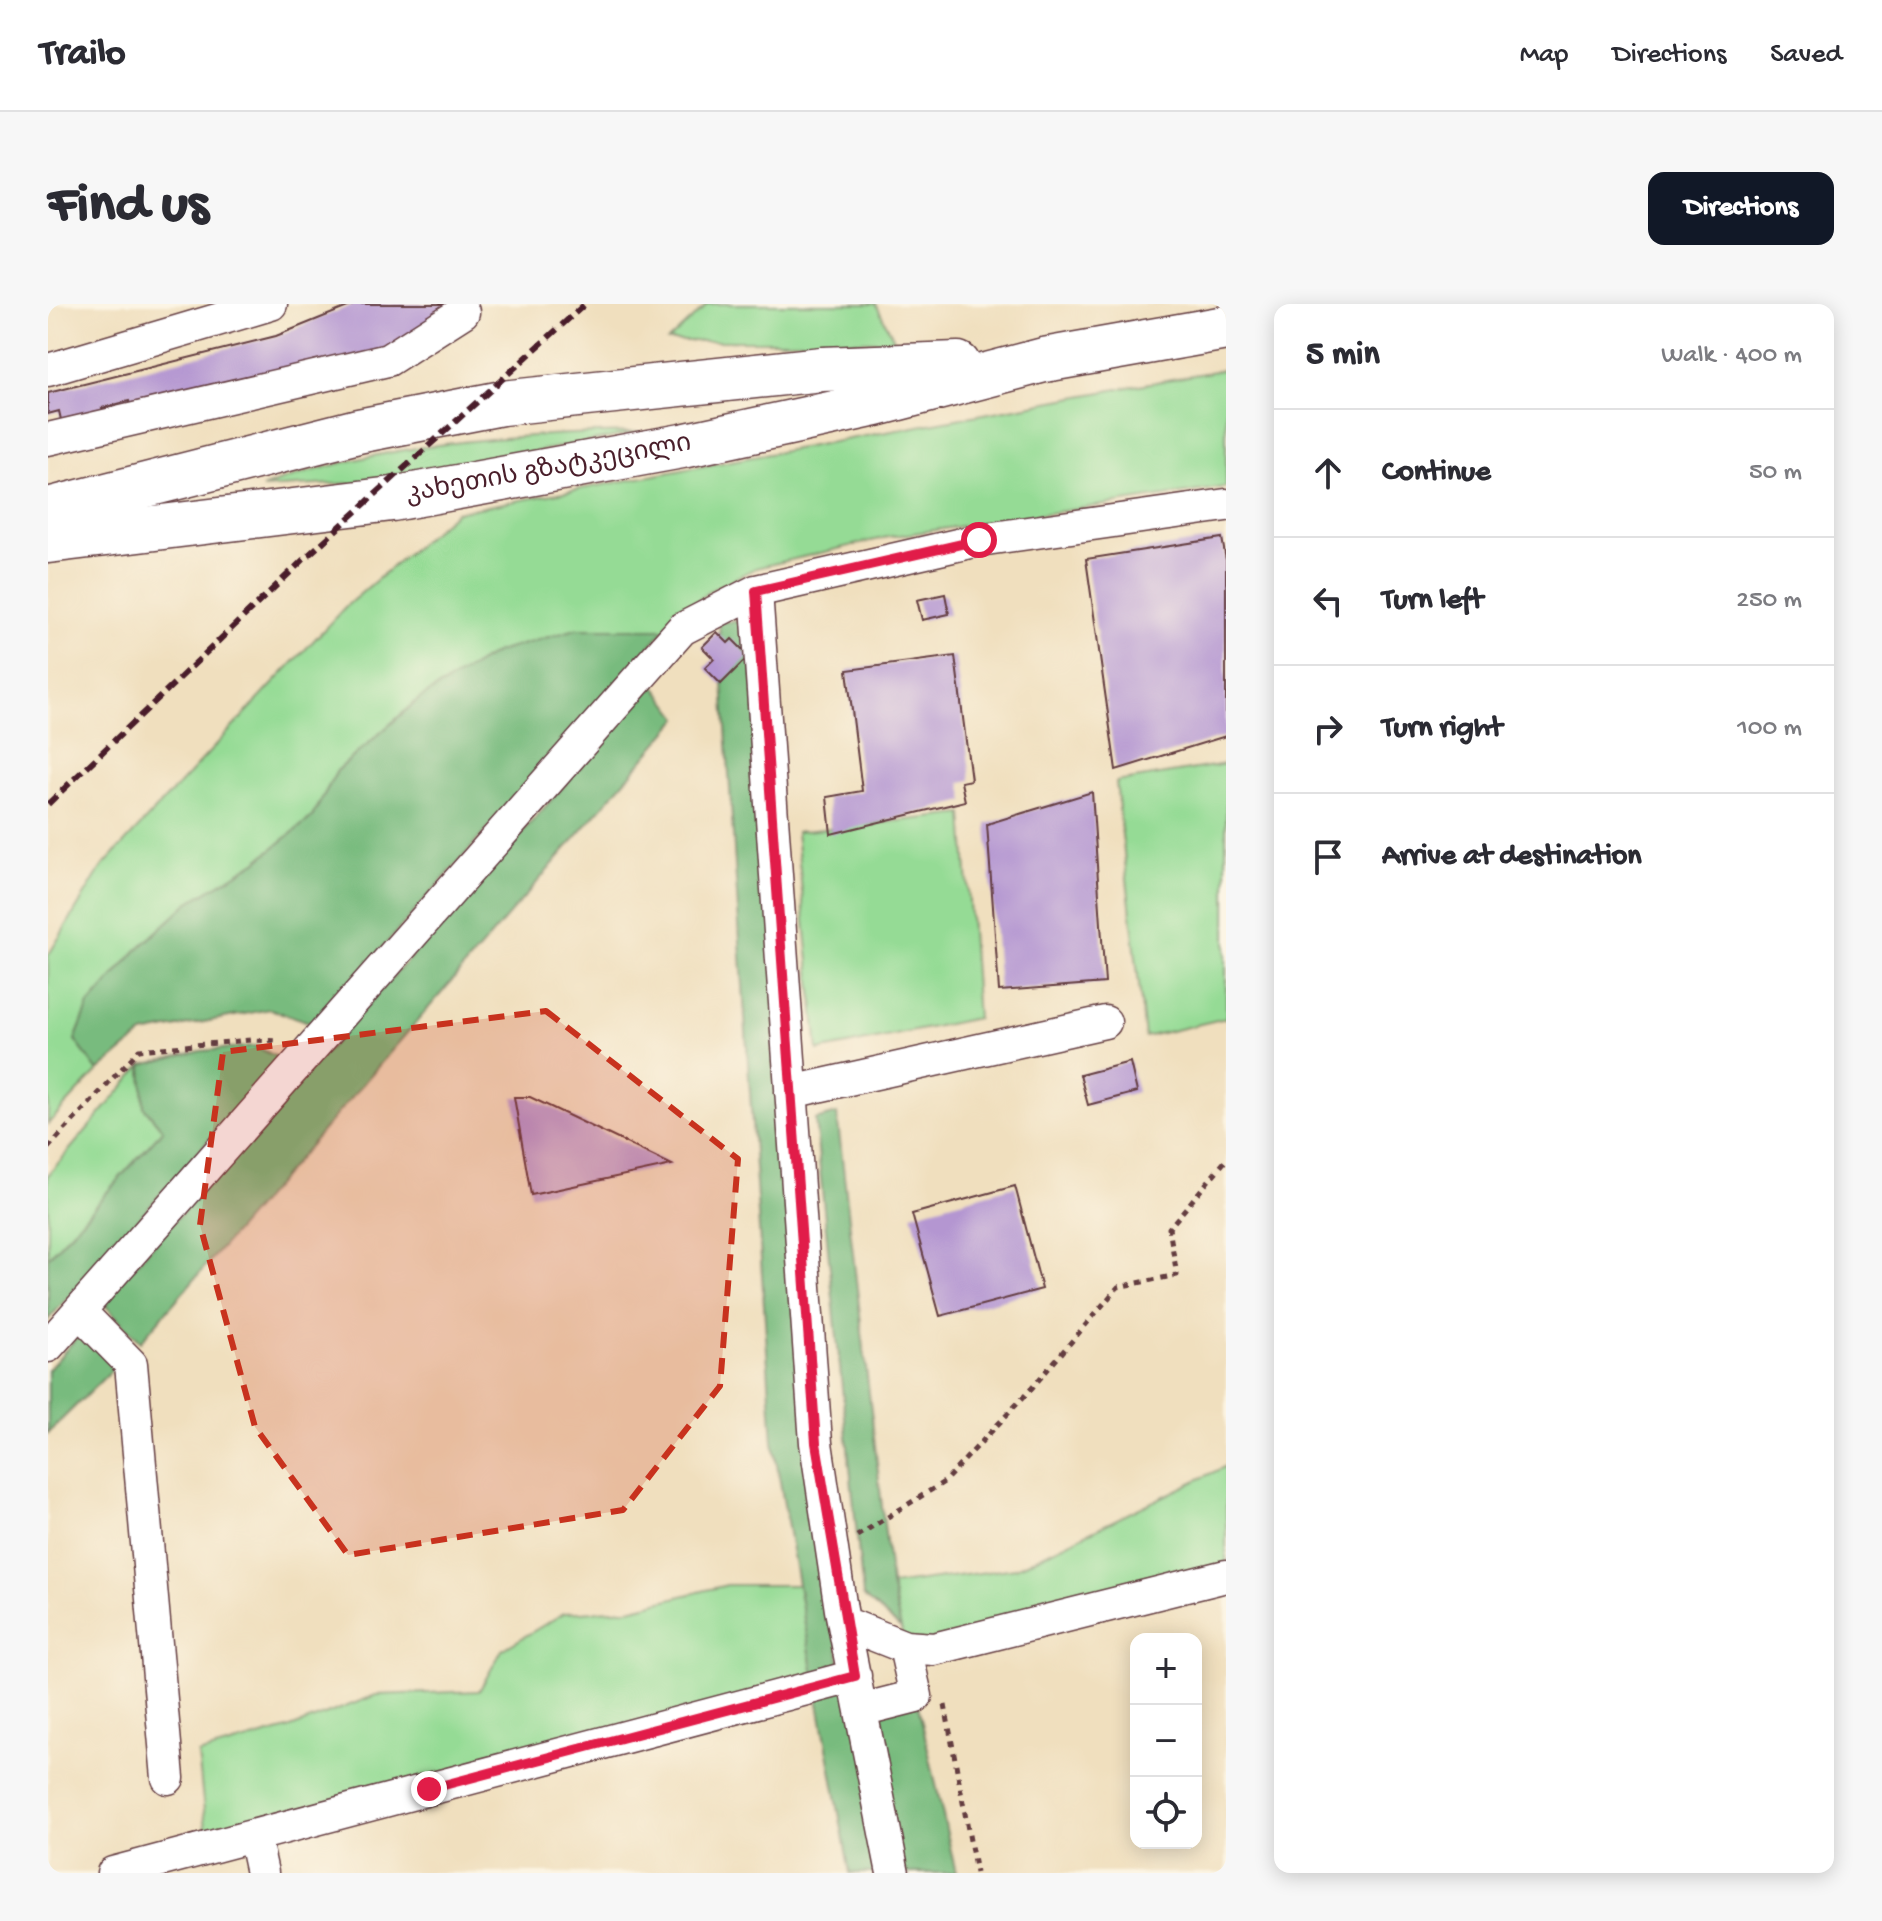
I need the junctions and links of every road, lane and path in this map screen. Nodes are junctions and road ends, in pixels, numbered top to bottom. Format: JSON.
{"nodes":[{"id":1,"x":271,"y":304,"type":"edge"},
{"id":2,"x":1220,"y":304,"type":"edge"},
{"id":3,"x":463,"y":312,"type":"dead end"},
{"id":4,"x":1226,"y":328,"type":"edge"},
{"id":5,"x":1044,"y":360,"type":"junction"},
{"id":6,"x":48,"y":370,"type":"edge"},
{"id":7,"x":48,"y":439,"type":"edge"},
{"id":8,"x":1226,"y":505,"type":"edge"},
{"id":9,"x":48,"y":510,"type":"edge"},
{"id":10,"x":48,"y":541,"type":"edge"},
{"id":11,"x":756,"y":591,"type":"junction"},
{"id":12,"x":1105,"y":1022,"type":"dead end"},
{"id":13,"x":317,"y":1043,"type":"junction"},
{"id":14,"x":791,"y":1092,"type":"junction"},
{"id":15,"x":48,"y":1148,"type":"edge"},
{"id":16,"x":1226,"y":1160,"type":"edge"},
{"id":17,"x":80,"y":1312,"type":"junction"},
{"id":18,"x":48,"y":1346,"type":"edge"},
{"id":19,"x":833,"y":1551,"type":"junction"},
{"id":20,"x":1226,"y":1576,"type":"edge"},
{"id":21,"x":844,"y":1623,"type":"junction"},
{"id":22,"x":920,"y":1648,"type":"junction"},
{"id":23,"x":855,"y":1676,"type":"junction"},
{"id":24,"x":861,"y":1710,"type":"junction"},
{"id":25,"x":168,"y":1778,"type":"dead end"},
{"id":26,"x":254,"y":1836,"type":"junction"},
{"id":27,"x":113,"y":1873,"type":"edge"},
{"id":28,"x":262,"y":1873,"type":"edge"},
{"id":29,"x":893,"y":1873,"type":"edge"},
{"id":30,"x":976,"y":1873,"type":"edge"}],
"edges":[{"from":1,"to":6,"type":"street"},
{"from":2,"to":4,"type":"street"},
{"from":3,"to":7,"type":"street"},
{"from":4,"to":5,"type":"highway","name":"კახეთის გზატკეცილი"},
{"from":5,"to":9,"type":"highway","name":"კახეთის გზატკეცილი"},
{"from":5,"to":10,"type":"highway","name":"კახეთის გზატკეცილი"},
{"from":8,"to":11,"type":"street"},
{"from":11,"to":13,"type":"street"},
{"from":11,"to":14,"type":"street"},
{"from":12,"to":14,"type":"street"},
{"from":13,"to":15,"type":"path"},
{"from":13,"to":17,"type":"street"},
{"from":14,"to":19,"type":"street"},
{"from":16,"to":19,"type":"path"},
{"from":17,"to":18,"type":"street"},
{"from":17,"to":25,"type":"street"},
{"from":19,"to":21,"type":"street"},
{"from":20,"to":22,"type":"street"},
{"from":21,"to":22,"type":"street"},
{"from":21,"to":23,"type":"street"},
{"from":22,"to":24,"type":"street"},
{"from":22,"to":30,"type":"path"},
{"from":23,"to":24,"type":"street"},
{"from":23,"to":26,"type":"street"},
{"from":24,"to":29,"type":"street"},
{"from":26,"to":27,"type":"street"},
{"from":26,"to":28,"type":"street"}]}
